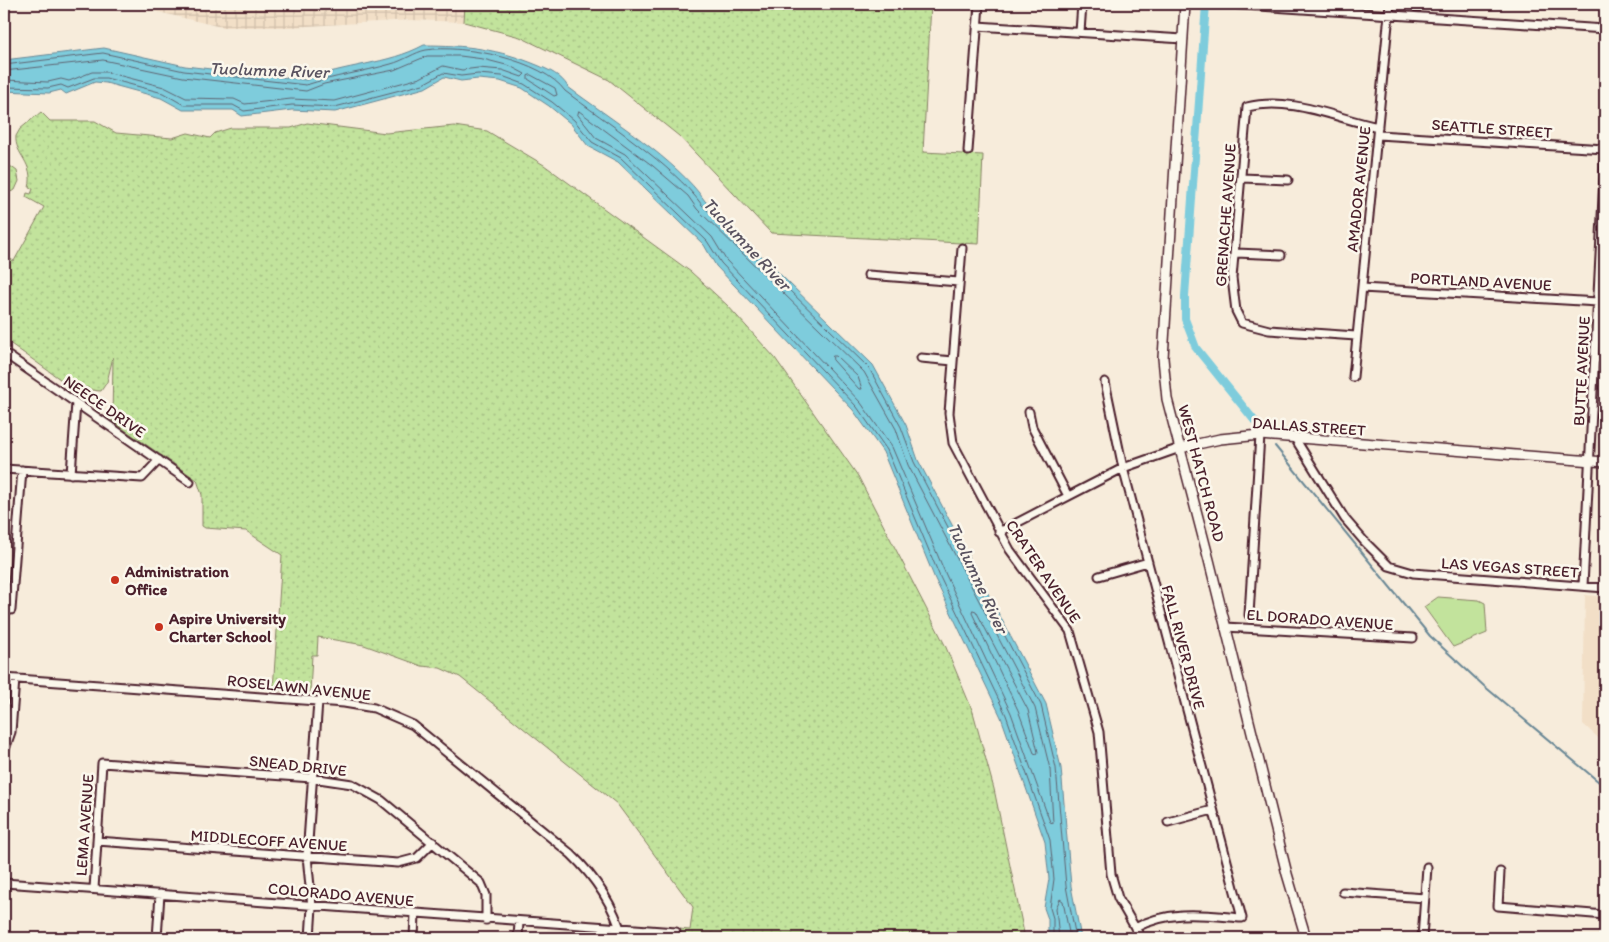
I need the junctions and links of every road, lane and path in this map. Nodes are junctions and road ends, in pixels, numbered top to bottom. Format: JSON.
{"nodes":[{"id":1,"x":979,"y":4,"type":"edge"},
{"id":2,"x":1082,"y":4,"type":"edge"},
{"id":3,"x":1185,"y":4,"type":"edge"},
{"id":4,"x":1228,"y":4,"type":"edge"},
{"id":5,"x":1390,"y":4,"type":"edge"},
{"id":6,"x":1389,"y":13,"type":"junction"},
{"id":7,"x":978,"y":26,"type":"junction"},
{"id":8,"x":1605,"y":29,"type":"edge"},
{"id":9,"x":1080,"y":32,"type":"junction"},
{"id":10,"x":1183,"y":39,"type":"junction"},
{"id":11,"x":1247,"y":107,"type":"joint"},
{"id":12,"x":1378,"y":131,"type":"junction"},
{"id":13,"x":1605,"y":149,"type":"edge"},
{"id":14,"x":968,"y":151,"type":"dead end"},
{"id":15,"x":1605,"y":158,"type":"edge"},
{"id":16,"x":1242,"y":178,"type":"junction"},
{"id":17,"x":1288,"y":180,"type":"dead end"},
{"id":18,"x":962,"y":248,"type":"dead end"},
{"id":19,"x":1236,"y":253,"type":"junction"},
{"id":20,"x":1603,"y":254,"type":"edge"},
{"id":21,"x":1281,"y":255,"type":"dead end"},
{"id":22,"x":868,"y":275,"type":"dead end"},
{"id":23,"x":959,"y":282,"type":"junction"},
{"id":24,"x":1362,"y":288,"type":"junction"},
{"id":25,"x":1598,"y":302,"type":"junction"},
{"id":26,"x":1356,"y":336,"type":"junction"},
{"id":27,"x":4,"y":353,"type":"edge"},
{"id":28,"x":921,"y":358,"type":"dead end"},
{"id":29,"x":1595,"y":358,"type":"junction"},
{"id":30,"x":1605,"y":358,"type":"edge"},
{"id":31,"x":953,"y":361,"type":"junction"},
{"id":32,"x":1353,"y":377,"type":"dead end"},
{"id":33,"x":1105,"y":382,"type":"dead end"},
{"id":34,"x":76,"y":403,"type":"junction"},
{"id":35,"x":1029,"y":412,"type":"dead end"},
{"id":36,"x":1260,"y":436,"type":"junction"},
{"id":37,"x":1296,"y":440,"type":"junction"},
{"id":38,"x":1180,"y":448,"type":"junction"},
{"id":39,"x":158,"y":460,"type":"junction"},
{"id":40,"x":1590,"y":461,"type":"junction"},
{"id":41,"x":1605,"y":462,"type":"edge"},
{"id":42,"x":1123,"y":468,"type":"junction"},
{"id":43,"x":4,"y":469,"type":"edge"},
{"id":44,"x":22,"y":470,"type":"junction"},
{"id":45,"x":71,"y":474,"type":"junction"},
{"id":46,"x":190,"y":482,"type":"dead end"},
{"id":47,"x":1068,"y":496,"type":"junction"},
{"id":48,"x":999,"y":532,"type":"junction"},
{"id":49,"x":1148,"y":562,"type":"junction"},
{"id":50,"x":1099,"y":576,"type":"dead end"},
{"id":51,"x":1583,"y":586,"type":"junction"},
{"id":52,"x":1605,"y":588,"type":"edge"},
{"id":53,"x":11,"y":610,"type":"dead end"},
{"id":54,"x":1248,"y":615,"type":"dead end"},
{"id":55,"x":1225,"y":627,"type":"junction"},
{"id":56,"x":1413,"y":638,"type":"dead end"},
{"id":57,"x":4,"y":678,"type":"edge"},
{"id":58,"x":15,"y":679,"type":"junction"},
{"id":59,"x":318,"y":701,"type":"junction"},
{"id":60,"x":4,"y":752,"type":"edge"},
{"id":61,"x":102,"y":763,"type":"joint"},
{"id":62,"x":312,"y":778,"type":"junction"},
{"id":63,"x":1213,"y":810,"type":"junction"},
{"id":64,"x":1168,"y":822,"type":"dead end"},
{"id":65,"x":97,"y":841,"type":"junction"},
{"id":66,"x":433,"y":842,"type":"junction"},
{"id":67,"x":307,"y":856,"type":"junction"},
{"id":68,"x":1427,"y":867,"type":"dead end"},
{"id":69,"x":1500,"y":872,"type":"dead end"},
{"id":70,"x":4,"y":883,"type":"edge"},
{"id":71,"x":94,"y":890,"type":"junction"},
{"id":72,"x":1343,"y":892,"type":"dead end"},
{"id":73,"x":160,"y":894,"type":"junction"},
{"id":74,"x":1425,"y":898,"type":"junction"},
{"id":75,"x":312,"y":907,"type":"junction"},
{"id":76,"x":415,"y":914,"type":"junction"},
{"id":77,"x":1605,"y":914,"type":"edge"},
{"id":78,"x":486,"y":920,"type":"junction"},
{"id":79,"x":519,"y":922,"type":"junction"},
{"id":80,"x":1135,"y":928,"type":"junction"},
{"id":81,"x":620,"y":929,"type":"junction"},
{"id":82,"x":676,"y":932,"type":"dead end"},
{"id":83,"x":157,"y":938,"type":"edge"},
{"id":84,"x":310,"y":938,"type":"edge"},
{"id":85,"x":414,"y":938,"type":"edge"},
{"id":86,"x":518,"y":938,"type":"edge"},
{"id":87,"x":623,"y":938,"type":"edge"},
{"id":88,"x":1141,"y":938,"type":"edge"},
{"id":89,"x":1306,"y":938,"type":"edge"},
{"id":90,"x":1422,"y":938,"type":"edge"}],
"edges":[{"from":1,"to":7,"type":"street"},
{"from":2,"to":9,"type":"street"},
{"from":3,"to":10,"type":"main road","name":"WEST HATCH ROAD"},
{"from":4,"to":6,"type":"street"},
{"from":5,"to":6,"type":"street","name":"AMADOR AVENUE"},
{"from":6,"to":8,"type":"street"},
{"from":6,"to":12,"type":"street","name":"AMADOR AVENUE"},
{"from":7,"to":9,"type":"street"},
{"from":7,"to":14,"type":"street"},
{"from":9,"to":10,"type":"street"},
{"from":10,"to":38,"type":"main road","name":"WEST HATCH ROAD"},
{"from":11,"to":12,"type":"street","name":"SEATTLE STREET"},
{"from":11,"to":16,"type":"street","name":"GRENACHE AVENUE"},
{"from":12,"to":13,"type":"street","name":"SEATTLE STREET"},
{"from":12,"to":24,"type":"street","name":"AMADOR AVENUE"},
{"from":15,"to":20,"type":"street","name":"BUTTE AVENUE"},
{"from":16,"to":17,"type":"street"},
{"from":16,"to":19,"type":"street","name":"GRENACHE AVENUE"},
{"from":18,"to":23,"type":"street","name":"CRATER AVENUE"},
{"from":19,"to":21,"type":"street"},
{"from":19,"to":26,"type":"street","name":"GRENACHE AVENUE"},
{"from":20,"to":25,"type":"street","name":"BUTTE AVENUE"},
{"from":22,"to":23,"type":"street"},
{"from":23,"to":31,"type":"street","name":"CRATER AVENUE"},
{"from":24,"to":25,"type":"street","name":"PORTLAND AVENUE"},
{"from":24,"to":26,"type":"street","name":"AMADOR AVENUE"},
{"from":25,"to":29,"type":"street","name":"BUTTE AVENUE"},
{"from":26,"to":32,"type":"street","name":"AMADOR AVENUE"},
{"from":27,"to":34,"type":"street","name":"NEECE DRIVE"},
{"from":28,"to":31,"type":"street"},
{"from":29,"to":30,"type":"street"},
{"from":29,"to":40,"type":"street","name":"BUTTE AVENUE"},
{"from":31,"to":48,"type":"street","name":"CRATER AVENUE"},
{"from":33,"to":42,"type":"street","name":"FALL RIVER DRIVE"},
{"from":34,"to":39,"type":"street","name":"NEECE DRIVE"},
{"from":34,"to":45,"type":"street"},
{"from":35,"to":47,"type":"street"},
{"from":36,"to":37,"type":"main road","name":"DALLAS STREET"},
{"from":36,"to":38,"type":"main road","name":"DALLAS STREET"},
{"from":36,"to":54,"type":"street"},
{"from":37,"to":40,"type":"main road","name":"DALLAS STREET"},
{"from":37,"to":51,"type":"street","name":"LAS VEGAS STREET"},
{"from":38,"to":42,"type":"street","name":"DALLAS STREET"},
{"from":38,"to":55,"type":"main road","name":"WEST HATCH ROAD"},
{"from":39,"to":45,"type":"street"},
{"from":39,"to":46,"type":"street","name":"NEECE DRIVE"},
{"from":40,"to":41,"type":"main road","name":"DALLAS STREET"},
{"from":40,"to":51,"type":"street","name":"BUTTE AVENUE"},
{"from":42,"to":47,"type":"street","name":"DALLAS STREET"},
{"from":42,"to":49,"type":"street","name":"FALL RIVER DRIVE"},
{"from":43,"to":44,"type":"street"},
{"from":44,"to":45,"type":"street"},
{"from":44,"to":53,"type":"street"},
{"from":47,"to":48,"type":"street","name":"DALLAS STREET"},
{"from":48,"to":80,"type":"street","name":"CRATER AVENUE"},
{"from":49,"to":50,"type":"street"},
{"from":49,"to":63,"type":"street","name":"FALL RIVER DRIVE"},
{"from":51,"to":52,"type":"street","name":"LAS VEGAS STREET"},
{"from":55,"to":56,"type":"street","name":"EL DORADO AVENUE"},
{"from":55,"to":89,"type":"main road","name":"WEST HATCH ROAD"},
{"from":57,"to":58,"type":"street","name":"ROSELAWN AVENUE"},
{"from":58,"to":59,"type":"street","name":"ROSELAWN AVENUE"},
{"from":58,"to":60,"type":"street"},
{"from":59,"to":62,"type":"street"},
{"from":59,"to":81,"type":"street","name":"ROSELAWN AVENUE"},
{"from":61,"to":62,"type":"street","name":"SNEAD DRIVE"},
{"from":61,"to":65,"type":"street","name":"LEMA AVENUE"},
{"from":62,"to":66,"type":"street","name":"SNEAD DRIVE"},
{"from":62,"to":67,"type":"street"},
{"from":63,"to":64,"type":"street"},
{"from":63,"to":80,"type":"street","name":"FALL RIVER DRIVE"},
{"from":65,"to":67,"type":"street","name":"MIDDLECOFF AVENUE"},
{"from":65,"to":71,"type":"street","name":"LEMA AVENUE"},
{"from":66,"to":67,"type":"street","name":"MIDDLECOFF AVENUE"},
{"from":66,"to":78,"type":"street","name":"SNEAD DRIVE"},
{"from":67,"to":75,"type":"street"},
{"from":68,"to":74,"type":"street"},
{"from":69,"to":77,"type":"street"},
{"from":70,"to":71,"type":"street","name":"COLORADO AVENUE"},
{"from":71,"to":73,"type":"street","name":"COLORADO AVENUE"},
{"from":72,"to":74,"type":"street"},
{"from":73,"to":75,"type":"street","name":"COLORADO AVENUE"},
{"from":73,"to":83,"type":"street"},
{"from":74,"to":90,"type":"street"},
{"from":75,"to":76,"type":"street","name":"COLORADO AVENUE"},
{"from":75,"to":84,"type":"street"},
{"from":76,"to":78,"type":"street","name":"COLORADO AVENUE"},
{"from":76,"to":85,"type":"street"},
{"from":78,"to":79,"type":"street","name":"COLORADO AVENUE"},
{"from":79,"to":81,"type":"street","name":"COLORADO AVENUE"},
{"from":79,"to":86,"type":"street"},
{"from":80,"to":88,"type":"street","name":"CRATER AVENUE"},
{"from":81,"to":82,"type":"street","name":"COLORADO AVENUE"},
{"from":81,"to":87,"type":"street","name":"ROSELAWN AVENUE"}]}
